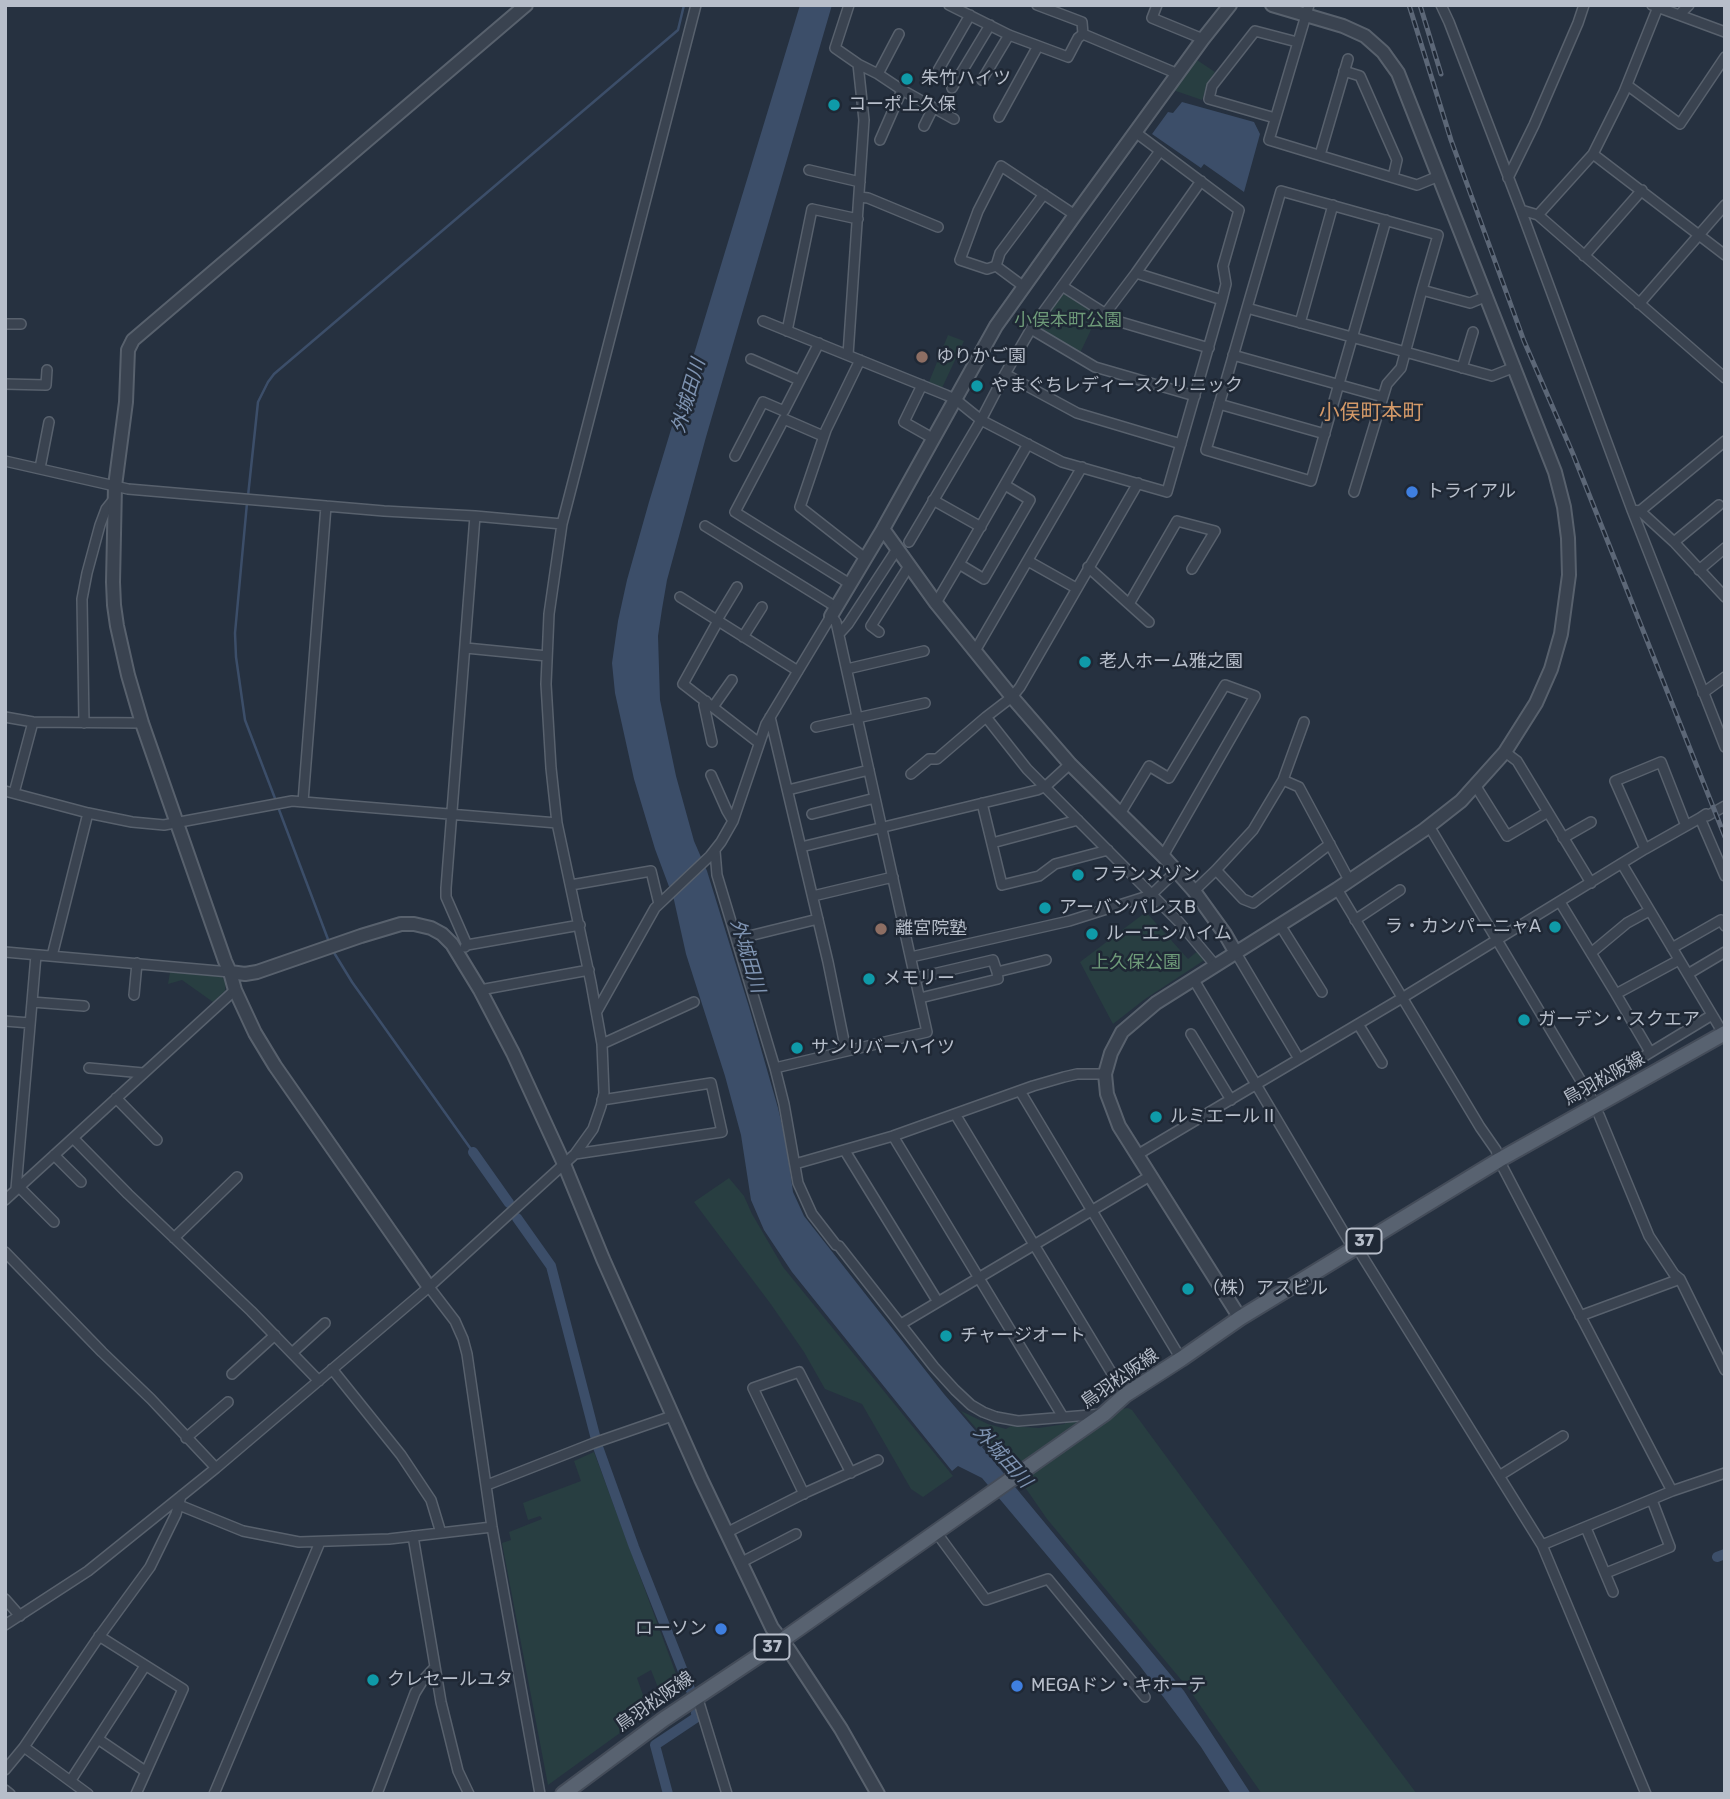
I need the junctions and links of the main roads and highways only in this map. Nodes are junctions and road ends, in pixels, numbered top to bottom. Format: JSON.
{"nodes":[{"id":1,"x":1722,"y":1030,"type":"edge"},
{"id":2,"x":563,"y":1794,"type":"edge"}],
"edges":[{"from":1,"to":2,"type":"main road","name":"鳥羽松阪線","number":"37"}]}
